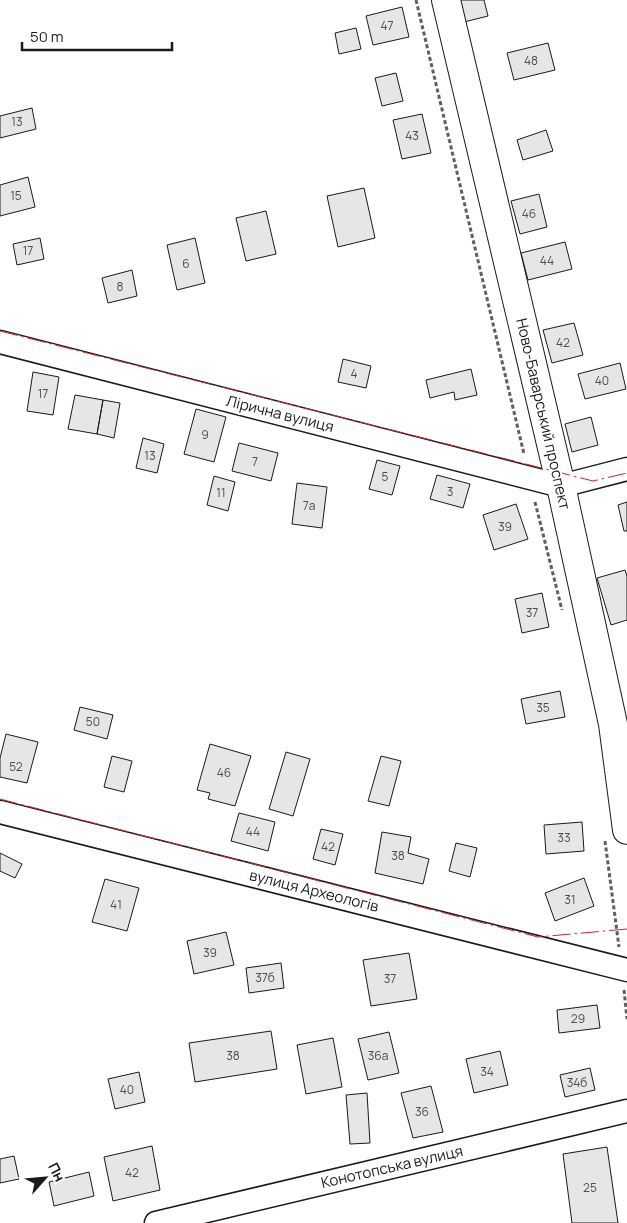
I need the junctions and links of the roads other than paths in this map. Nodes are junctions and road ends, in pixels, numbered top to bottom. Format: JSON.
{"nodes":[{"id":1,"x":446,"y":0,"type":"edge"},
{"id":2,"x":1,"y":339,"type":"edge"},
{"id":3,"x":627,"y":469,"type":"edge"},
{"id":4,"x":561,"y":486,"type":"junction"},
{"id":5,"x":0,"y":812,"type":"edge"},
{"id":6,"x":615,"y":831,"type":"edge"},
{"id":7,"x":624,"y":969,"type":"edge"},
{"id":8,"x":627,"y":1110,"type":"edge"},
{"id":9,"x":156,"y":1223,"type":"edge"}],
"edges":[{"from":1,"to":4,"type":"main road","name":"Ново-Баварський проспект"},
{"from":2,"to":4,"type":"street","name":"Лірична вулиця"},
{"from":3,"to":4,"type":"street"},
{"from":4,"to":6,"type":"main road","name":"Ново-Баварський проспект"},
{"from":5,"to":7,"type":"street","name":"вулиця Археологів"},
{"from":8,"to":9,"type":"street","name":"Конотопська вулиця"}]}
